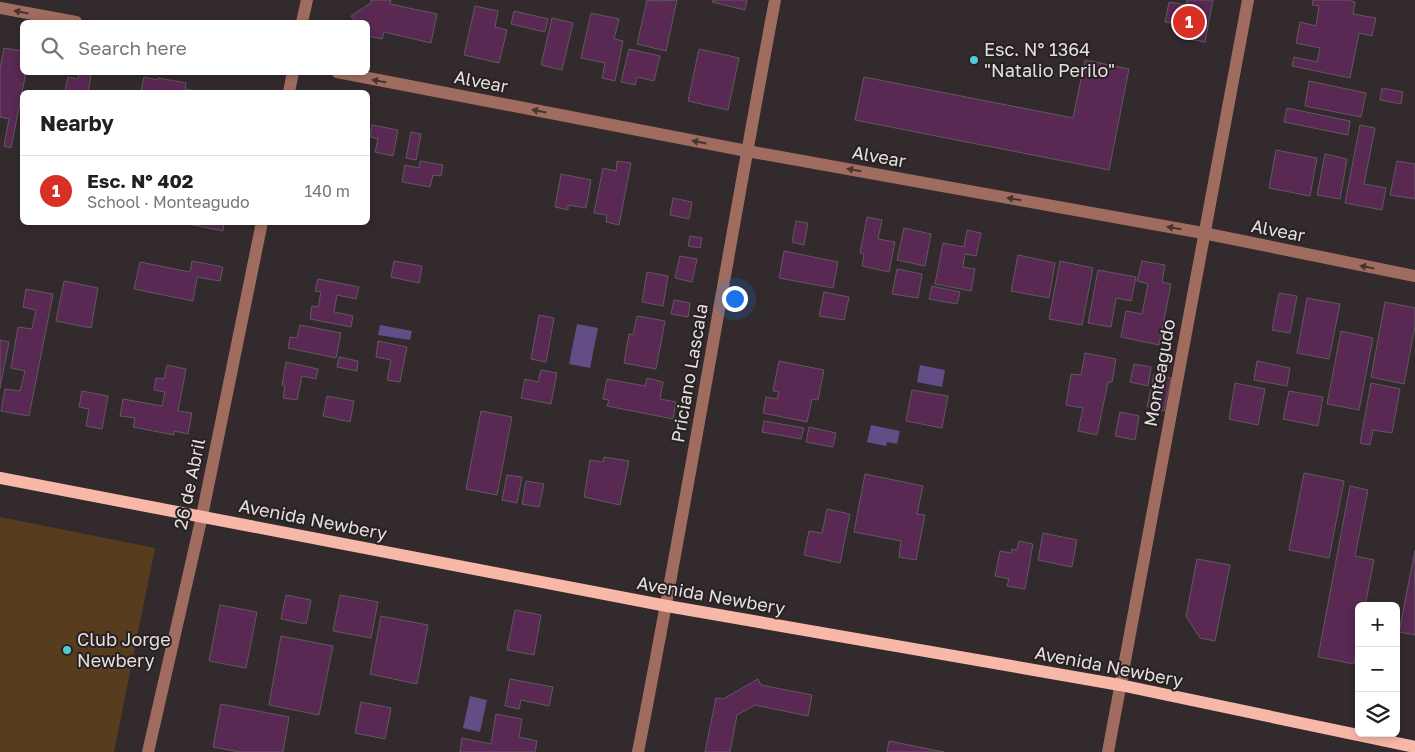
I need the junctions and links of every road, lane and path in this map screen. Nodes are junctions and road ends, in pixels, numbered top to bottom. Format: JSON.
{"nodes":[{"id":1,"x":307,"y":0,"type":"edge"},
{"id":2,"x":775,"y":0,"type":"edge"},
{"id":3,"x":1248,"y":0,"type":"edge"},
{"id":4,"x":0,"y":8,"type":"edge"},
{"id":5,"x":65,"y":20,"type":"edge"},
{"id":6,"x":302,"y":20,"type":"edge"},
{"id":7,"x":292,"y":75,"type":"edge"},
{"id":8,"x":353,"y":75,"type":"edge"},
{"id":9,"x":288,"y":90,"type":"edge"},
{"id":10,"x":746,"y":151,"type":"junction"},
{"id":11,"x":261,"y":225,"type":"edge"},
{"id":12,"x":1203,"y":233,"type":"junction"},
{"id":13,"x":1415,"y":276,"type":"edge"},
{"id":14,"x":0,"y":478,"type":"edge"},
{"id":15,"x":202,"y":516,"type":"junction"},
{"id":16,"x":667,"y":606,"type":"junction"},
{"id":17,"x":1120,"y":685,"type":"junction"},
{"id":18,"x":1415,"y":747,"type":"edge"},
{"id":19,"x":148,"y":752,"type":"edge"},
{"id":20,"x":638,"y":752,"type":"edge"},
{"id":21,"x":1108,"y":752,"type":"edge"}],
"edges":[{"from":1,"to":6,"type":"street"},
{"from":2,"to":10,"type":"street","name":"Priciano Lascala"},
{"from":3,"to":12,"type":"street","name":"Monteagudo"},
{"from":5,"to":4,"type":"street","one_way":true},
{"from":7,"to":9,"type":"street"},
{"from":10,"to":8,"type":"street","name":"Alvear","one_way":true},
{"from":12,"to":10,"type":"street","name":"Alvear","one_way":true},
{"from":10,"to":16,"type":"street","name":"Priciano Lascala"},
{"from":11,"to":15,"type":"street","name":"26 de Abril"},
{"from":13,"to":12,"type":"street","name":"Alvear","one_way":true},
{"from":12,"to":17,"type":"street","name":"Monteagudo"},
{"from":14,"to":15,"type":"main road","name":"Avenida Newbery"},
{"from":15,"to":16,"type":"main road","name":"Avenida Newbery"},
{"from":15,"to":19,"type":"street","name":"26 de Abril"},
{"from":16,"to":17,"type":"main road","name":"Avenida Newbery"},
{"from":16,"to":20,"type":"street","name":"Priciano Lascala"},
{"from":17,"to":18,"type":"main road","name":"Avenida Newbery"},
{"from":17,"to":21,"type":"street","name":"Monteagudo"}]}
